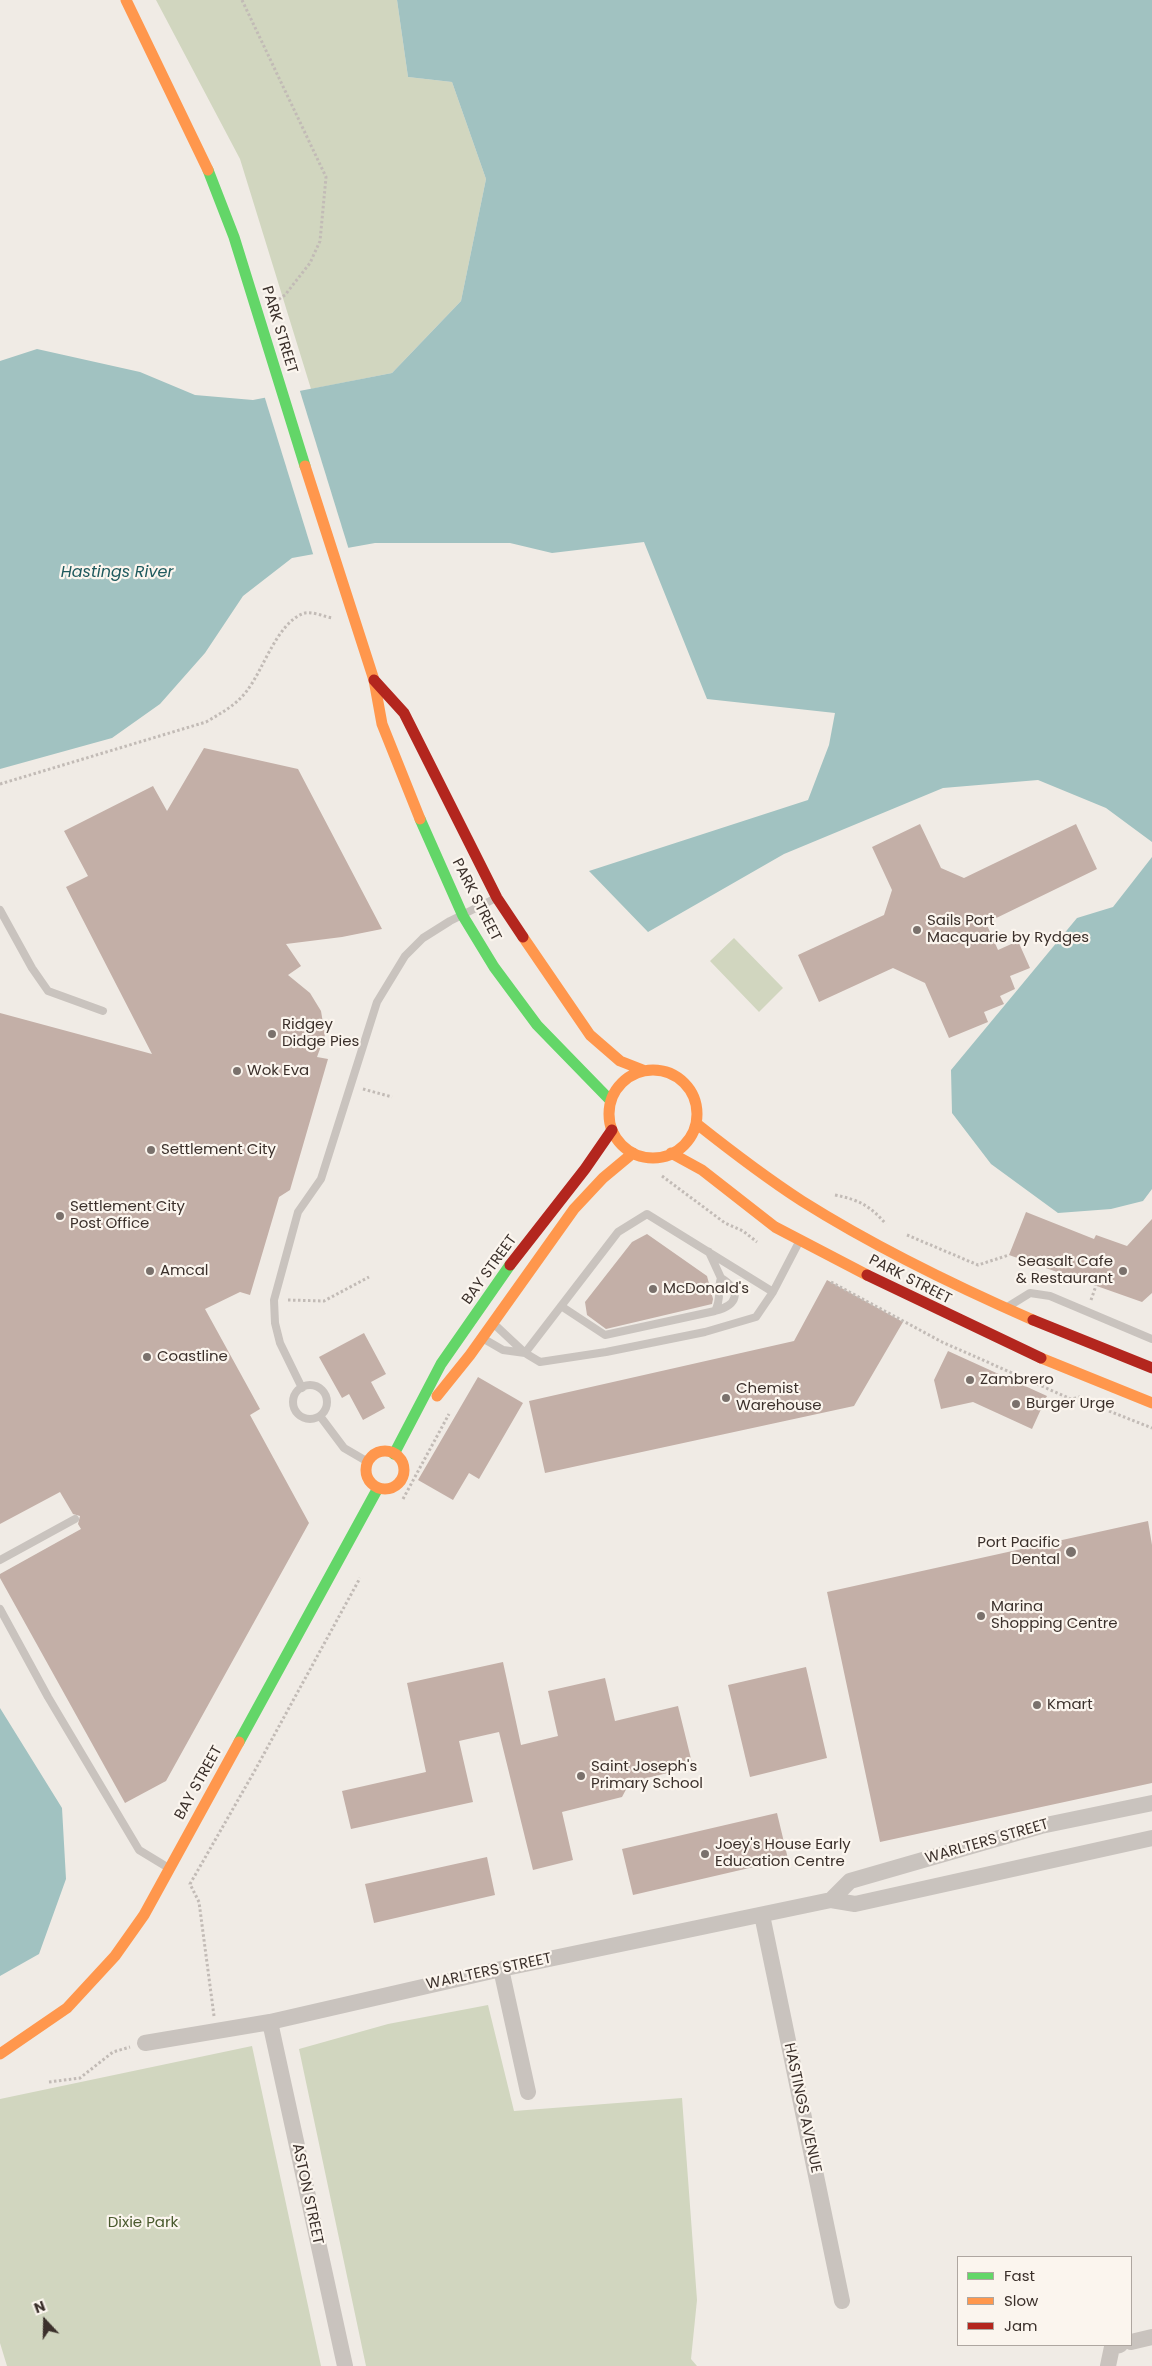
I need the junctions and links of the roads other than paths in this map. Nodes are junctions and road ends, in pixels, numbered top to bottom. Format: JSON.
{"nodes":[{"id":1,"x":126,"y":0,"type":"edge"},
{"id":2,"x":374,"y":680,"type":"junction"},
{"id":3,"x":497,"y":898,"type":"junction"},
{"id":4,"x":0,"y":910,"type":"edge"},
{"id":5,"x":463,"y":916,"type":"junction"},
{"id":6,"x":103,"y":1011,"type":"dead end"},
{"id":7,"x":643,"y":1070,"type":"junction"},
{"id":8,"x":610,"y":1100,"type":"junction"},
{"id":9,"x":697,"y":1124,"type":"junction"},
{"id":10,"x":612,"y":1130,"type":"junction"},
{"id":11,"x":633,"y":1153,"type":"junction"},
{"id":12,"x":671,"y":1153,"type":"junction"},
{"id":13,"x":800,"y":1241,"type":"junction"},
{"id":14,"x":709,"y":1252,"type":"junction"},
{"id":15,"x":721,"y":1278,"type":"junction"},
{"id":16,"x":774,"y":1292,"type":"junction"},
{"id":17,"x":561,"y":1306,"type":"junction"},
{"id":18,"x":1007,"y":1307,"type":"junction"},
{"id":19,"x":715,"y":1311,"type":"junction"},
{"id":20,"x":492,"y":1323,"type":"junction"},
{"id":21,"x":481,"y":1338,"type":"junction"},
{"id":22,"x":1152,"y":1339,"type":"edge"},
{"id":23,"x":525,"y":1353,"type":"junction"},
{"id":24,"x":1152,"y":1368,"type":"edge"},
{"id":25,"x":302,"y":1388,"type":"junction"},
{"id":26,"x":1152,"y":1403,"type":"edge"},
{"id":27,"x":320,"y":1416,"type":"junction"},
{"id":28,"x":404,"y":1436,"type":"junction"},
{"id":29,"x":394,"y":1454,"type":"junction"},
{"id":30,"x":368,"y":1462,"type":"junction"},
{"id":31,"x":378,"y":1488,"type":"junction"},
{"id":32,"x":75,"y":1519,"type":"dead end"},
{"id":33,"x":0,"y":1560,"type":"edge"},
{"id":34,"x":0,"y":1609,"type":"edge"},
{"id":35,"x":1152,"y":1802,"type":"edge"},
{"id":36,"x":1152,"y":1838,"type":"edge"},
{"id":37,"x":169,"y":1868,"type":"junction"},
{"id":38,"x":831,"y":1900,"type":"junction"},
{"id":39,"x":762,"y":1915,"type":"junction"},
{"id":40,"x":501,"y":1969,"type":"junction"},
{"id":41,"x":270,"y":2022,"type":"junction"},
{"id":42,"x":145,"y":2043,"type":"road end"},
{"id":43,"x":0,"y":2054,"type":"edge"},
{"id":44,"x":528,"y":2092,"type":"dead end"},
{"id":45,"x":842,"y":2301,"type":"dead end"},
{"id":46,"x":1152,"y":2336,"type":"edge"},
{"id":47,"x":1132,"y":2342,"type":"edge"},
{"id":48,"x":1116,"y":2346,"type":"edge"},
{"id":49,"x":345,"y":2366,"type":"edge"},
{"id":50,"x":1108,"y":2366,"type":"edge"}],
"edges":[{"from":1,"to":2,"type":"street","name":"PARK STREET"},
{"from":2,"to":3,"type":"street","name":"PARK STREET"},
{"from":2,"to":5,"type":"street","name":"PARK STREET"},
{"from":3,"to":5,"type":"lane"},
{"from":3,"to":7,"type":"street","name":"PARK STREET"},
{"from":4,"to":6,"type":"lane"},
{"from":5,"to":8,"type":"street","name":"PARK STREET"},
{"from":5,"to":25,"type":"lane"},
{"from":7,"to":8,"type":"street"},
{"from":7,"to":9,"type":"street"},
{"from":8,"to":10,"type":"street"},
{"from":9,"to":12,"type":"street"},
{"from":9,"to":18,"type":"street","name":"PARK STREET"},
{"from":10,"to":11,"type":"street"},
{"from":10,"to":28,"type":"street","name":"BAY STREET"},
{"from":11,"to":12,"type":"street"},
{"from":11,"to":20,"type":"street","name":"BAY STREET"},
{"from":12,"to":13,"type":"street","name":"PARK STREET"},
{"from":13,"to":16,"type":"lane"},
{"from":13,"to":26,"type":"street","name":"PARK STREET"},
{"from":14,"to":15,"type":"lane"},
{"from":14,"to":16,"type":"lane"},
{"from":14,"to":17,"type":"lane"},
{"from":15,"to":19,"type":"lane"},
{"from":15,"to":19,"type":"lane"},
{"from":16,"to":23,"type":"lane"},
{"from":17,"to":19,"type":"lane"},
{"from":17,"to":23,"type":"lane"},
{"from":18,"to":22,"type":"lane"},
{"from":18,"to":24,"type":"street","name":"PARK STREET"},
{"from":20,"to":21,"type":"street","name":"BAY STREET"},
{"from":20,"to":23,"type":"lane"},
{"from":21,"to":23,"type":"lane"},
{"from":21,"to":28,"type":"street","name":"BAY STREET"},
{"from":25,"to":27,"type":"lane"},
{"from":25,"to":27,"type":"lane"},
{"from":27,"to":30,"type":"lane"},
{"from":28,"to":29,"type":"street","name":"BAY STREET"},
{"from":29,"to":30,"type":"street"},
{"from":29,"to":31,"type":"street"},
{"from":30,"to":31,"type":"street"},
{"from":31,"to":37,"type":"street","name":"BAY STREET"},
{"from":32,"to":33,"type":"lane"},
{"from":34,"to":37,"type":"lane"},
{"from":35,"to":38,"type":"street","name":"WARLTERS STREET"},
{"from":36,"to":38,"type":"street","name":"WARLTERS STREET"},
{"from":37,"to":43,"type":"street","name":"BAY STREET"},
{"from":38,"to":39,"type":"street","name":"WARLTERS STREET"},
{"from":39,"to":40,"type":"street","name":"WARLTERS STREET"},
{"from":39,"to":45,"type":"street","name":"HASTINGS AVENUE"},
{"from":40,"to":41,"type":"street","name":"WARLTERS STREET"},
{"from":40,"to":44,"type":"street"},
{"from":41,"to":42,"type":"street","name":"WARLTERS STREET"},
{"from":41,"to":49,"type":"street","name":"ASTON STREET"},
{"from":46,"to":47,"type":"street"},
{"from":48,"to":50,"type":"street"}]}
